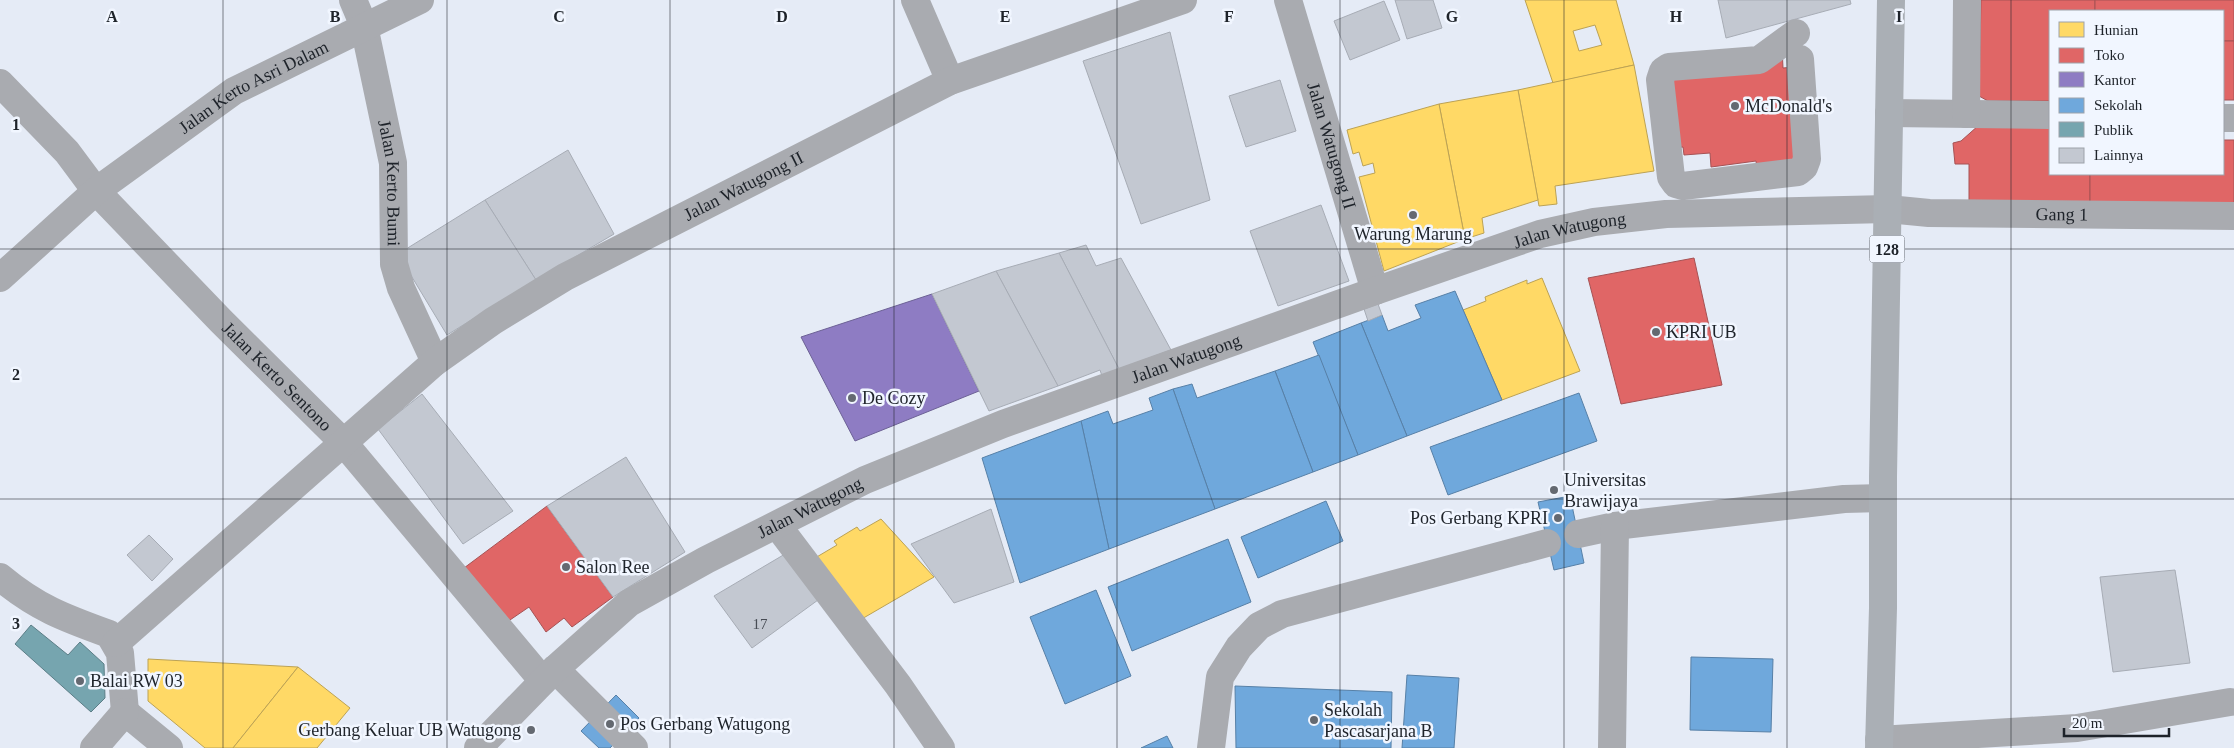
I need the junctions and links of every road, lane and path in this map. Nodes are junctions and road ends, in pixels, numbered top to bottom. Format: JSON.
{"nodes":[{"id":1,"x":353,"y":0,"type":"edge"},
{"id":2,"x":420,"y":0,"type":"edge"},
{"id":3,"x":915,"y":0,"type":"edge"},
{"id":4,"x":1183,"y":0,"type":"edge"},
{"id":5,"x":1291,"y":0,"type":"edge"},
{"id":6,"x":1891,"y":0,"type":"edge"},
{"id":7,"x":1967,"y":0,"type":"edge"},
{"id":8,"x":364,"y":26,"type":"junction"},
{"id":9,"x":1796,"y":33,"type":"dead end"},
{"id":10,"x":1800,"y":59,"type":"dead end"},
{"id":11,"x":950,"y":82,"type":"junction"},
{"id":12,"x":0,"y":83,"type":"edge"},
{"id":13,"x":1889,"y":113,"type":"junction"},
{"id":14,"x":1966,"y":114,"type":"junction"},
{"id":15,"x":2049,"y":115,"type":"edge"},
{"id":16,"x":96,"y":191,"type":"junction"},
{"id":17,"x":1888,"y":209,"type":"junction"},
{"id":18,"x":2234,"y":216,"type":"edge"},
{"id":19,"x":0,"y":278,"type":"edge"},
{"id":20,"x":1375,"y":291,"type":"junction"},
{"id":21,"x":434,"y":362,"type":"junction"},
{"id":22,"x":343,"y":442,"type":"junction"},
{"id":23,"x":1883,"y":498,"type":"junction"},
{"id":24,"x":777,"y":525,"type":"junction"},
{"id":25,"x":1616,"y":526,"type":"junction"},
{"id":26,"x":1578,"y":534,"type":"dead end"},
{"id":27,"x":1548,"y":543,"type":"dead end"},
{"id":28,"x":0,"y":577,"type":"edge"},
{"id":29,"x":116,"y":643,"type":"junction"},
{"id":30,"x":549,"y":675,"type":"junction"},
{"id":31,"x":2230,"y":702,"type":"dead end"},
{"id":32,"x":125,"y":712,"type":"junction"},
{"id":33,"x":2041,"y":739,"type":"edge"},
{"id":34,"x":1879,"y":744,"type":"edge"},
{"id":35,"x":94,"y":748,"type":"edge"},
{"id":36,"x":169,"y":748,"type":"edge"},
{"id":37,"x":478,"y":748,"type":"edge"},
{"id":38,"x":634,"y":748,"type":"edge"},
{"id":39,"x":941,"y":748,"type":"edge"},
{"id":40,"x":1211,"y":748,"type":"edge"},
{"id":41,"x":1612,"y":748,"type":"edge"}],
"edges":[{"from":1,"to":8,"type":"street","name":"Jalan Kerto Bumi"},
{"from":2,"to":8,"type":"street","name":"Jalan Kerto Asri Dalam"},
{"from":3,"to":11,"type":"street"},
{"from":4,"to":11,"type":"street","name":"Jalan Watugong II"},
{"from":5,"to":20,"type":"street","name":"Jalan Watugong II"},
{"from":6,"to":13,"type":"main road","number":"128"},
{"from":7,"to":14,"type":"street"},
{"from":8,"to":16,"type":"street","name":"Jalan Kerto Asri Dalam"},
{"from":8,"to":21,"type":"street","name":"Jalan Kerto Bumi"},
{"from":9,"to":10,"type":"street"},
{"from":11,"to":21,"type":"street","name":"Jalan Watugong II"},
{"from":12,"to":16,"type":"street","name":"Jalan Kerto Sentono"},
{"from":13,"to":14,"type":"street"},
{"from":13,"to":17,"type":"main road","number":"128"},
{"from":14,"to":15,"type":"street"},
{"from":16,"to":19,"type":"street","name":"Jalan Kerto Asri Dalam"},
{"from":16,"to":22,"type":"street","name":"Jalan Kerto Sentono"},
{"from":17,"to":18,"type":"street","name":"Gang 1"},
{"from":17,"to":20,"type":"street","name":"Jalan Watugong"},
{"from":17,"to":23,"type":"main road","number":"128"},
{"from":20,"to":24,"type":"street","name":"Jalan Watugong"},
{"from":21,"to":22,"type":"street","name":"Jalan Watugong II"},
{"from":22,"to":29,"type":"street","name":"Jalan Watugong II"},
{"from":22,"to":30,"type":"street","name":"Jalan Kerto Sentono"},
{"from":23,"to":25,"type":"street"},
{"from":23,"to":34,"type":"main road","number":"128"},
{"from":24,"to":30,"type":"street","name":"Jalan Watugong"},
{"from":24,"to":39,"type":"street"},
{"from":25,"to":26,"type":"street"},
{"from":25,"to":41,"type":"street"},
{"from":27,"to":40,"type":"street"},
{"from":28,"to":29,"type":"street"},
{"from":29,"to":32,"type":"street"},
{"from":30,"to":37,"type":"street","name":"Jalan Watugong"},
{"from":30,"to":38,"type":"street","name":"Jalan Kerto Sentono"},
{"from":31,"to":33,"type":"street"},
{"from":32,"to":35,"type":"street"},
{"from":32,"to":36,"type":"street"},
{"from":33,"to":34,"type":"street"}]}
